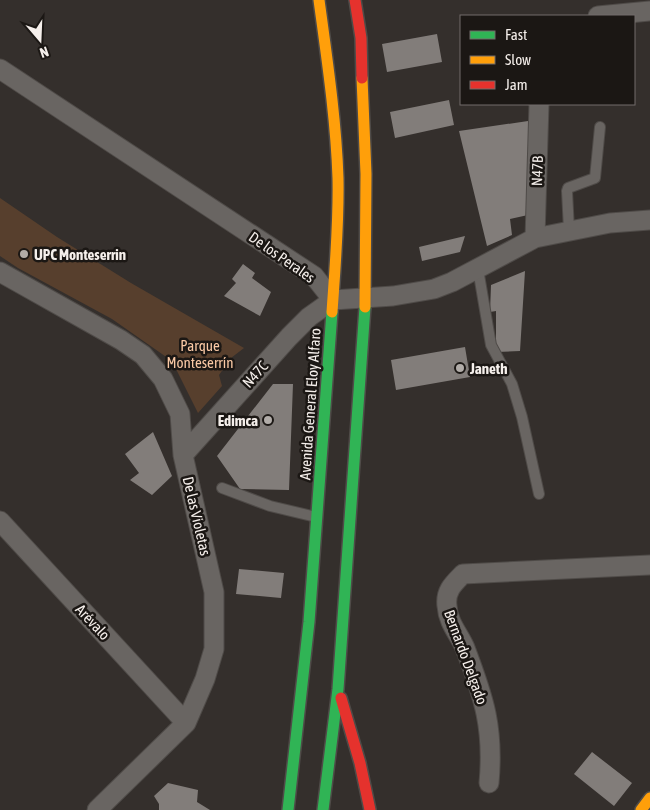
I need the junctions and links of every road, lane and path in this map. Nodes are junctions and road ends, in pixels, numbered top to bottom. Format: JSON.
{"nodes":[{"id":1,"x":319,"y":0,"type":"edge"},
{"id":2,"x":355,"y":0,"type":"edge"},
{"id":3,"x":650,"y":11,"type":"edge"},
{"id":4,"x":608,"y":15,"type":"edge"},
{"id":5,"x":0,"y":69,"type":"edge"},
{"id":6,"x":539,"y":105,"type":"edge"},
{"id":7,"x":600,"y":128,"type":"dead end"},
{"id":8,"x":650,"y":220,"type":"edge"},
{"id":9,"x":569,"y":230,"type":"junction"},
{"id":10,"x":536,"y":238,"type":"junction"},
{"id":11,"x":478,"y":269,"type":"junction"},
{"id":12,"x":0,"y":272,"type":"edge"},
{"id":13,"x":366,"y":297,"type":"junction"},
{"id":14,"x":333,"y":300,"type":"junction"},
{"id":15,"x":183,"y":455,"type":"junction"},
{"id":16,"x":222,"y":488,"type":"dead end"},
{"id":17,"x":539,"y":494,"type":"dead end"},
{"id":18,"x":317,"y":517,"type":"junction"},
{"id":19,"x":0,"y":521,"type":"edge"},
{"id":20,"x":650,"y":566,"type":"edge"},
{"id":21,"x":338,"y":689,"type":"junction"},
{"id":22,"x":186,"y":723,"type":"junction"},
{"id":23,"x":489,"y":783,"type":"dead end"},
{"id":24,"x":650,"y":798,"type":"edge"},
{"id":25,"x":97,"y":810,"type":"edge"},
{"id":26,"x":288,"y":810,"type":"edge"},
{"id":27,"x":323,"y":810,"type":"edge"},
{"id":28,"x":370,"y":810,"type":"edge"},
{"id":29,"x":641,"y":810,"type":"edge"}],
"edges":[{"from":1,"to":14,"type":"main road","name":"Avenida General Eloy Alfaro"},
{"from":2,"to":13,"type":"main road"},
{"from":3,"to":4,"type":"street"},
{"from":5,"to":14,"type":"street","name":"De los Perales"},
{"from":6,"to":10,"type":"street","name":"N47B"},
{"from":7,"to":9,"type":"lane"},
{"from":8,"to":9,"type":"street"},
{"from":9,"to":10,"type":"street"},
{"from":10,"to":11,"type":"street"},
{"from":11,"to":13,"type":"street"},
{"from":11,"to":17,"type":"lane"},
{"from":12,"to":15,"type":"street","name":"De las Violetas"},
{"from":13,"to":14,"type":"street"},
{"from":13,"to":21,"type":"main road"},
{"from":14,"to":15,"type":"street","name":"N47C"},
{"from":14,"to":18,"type":"main road","name":"Avenida General Eloy Alfaro"},
{"from":15,"to":22,"type":"street","name":"De las Violetas"},
{"from":16,"to":18,"type":"lane"},
{"from":18,"to":26,"type":"main road","name":"Avenida General Eloy Alfaro"},
{"from":19,"to":22,"type":"street","name":"Arévalo"},
{"from":20,"to":23,"type":"street","name":"Bernardo Delgado"},
{"from":21,"to":27,"type":"main road"},
{"from":21,"to":28,"type":"main road"},
{"from":22,"to":25,"type":"street","name":"De las Violetas"},
{"from":24,"to":29,"type":"main road"}]}
